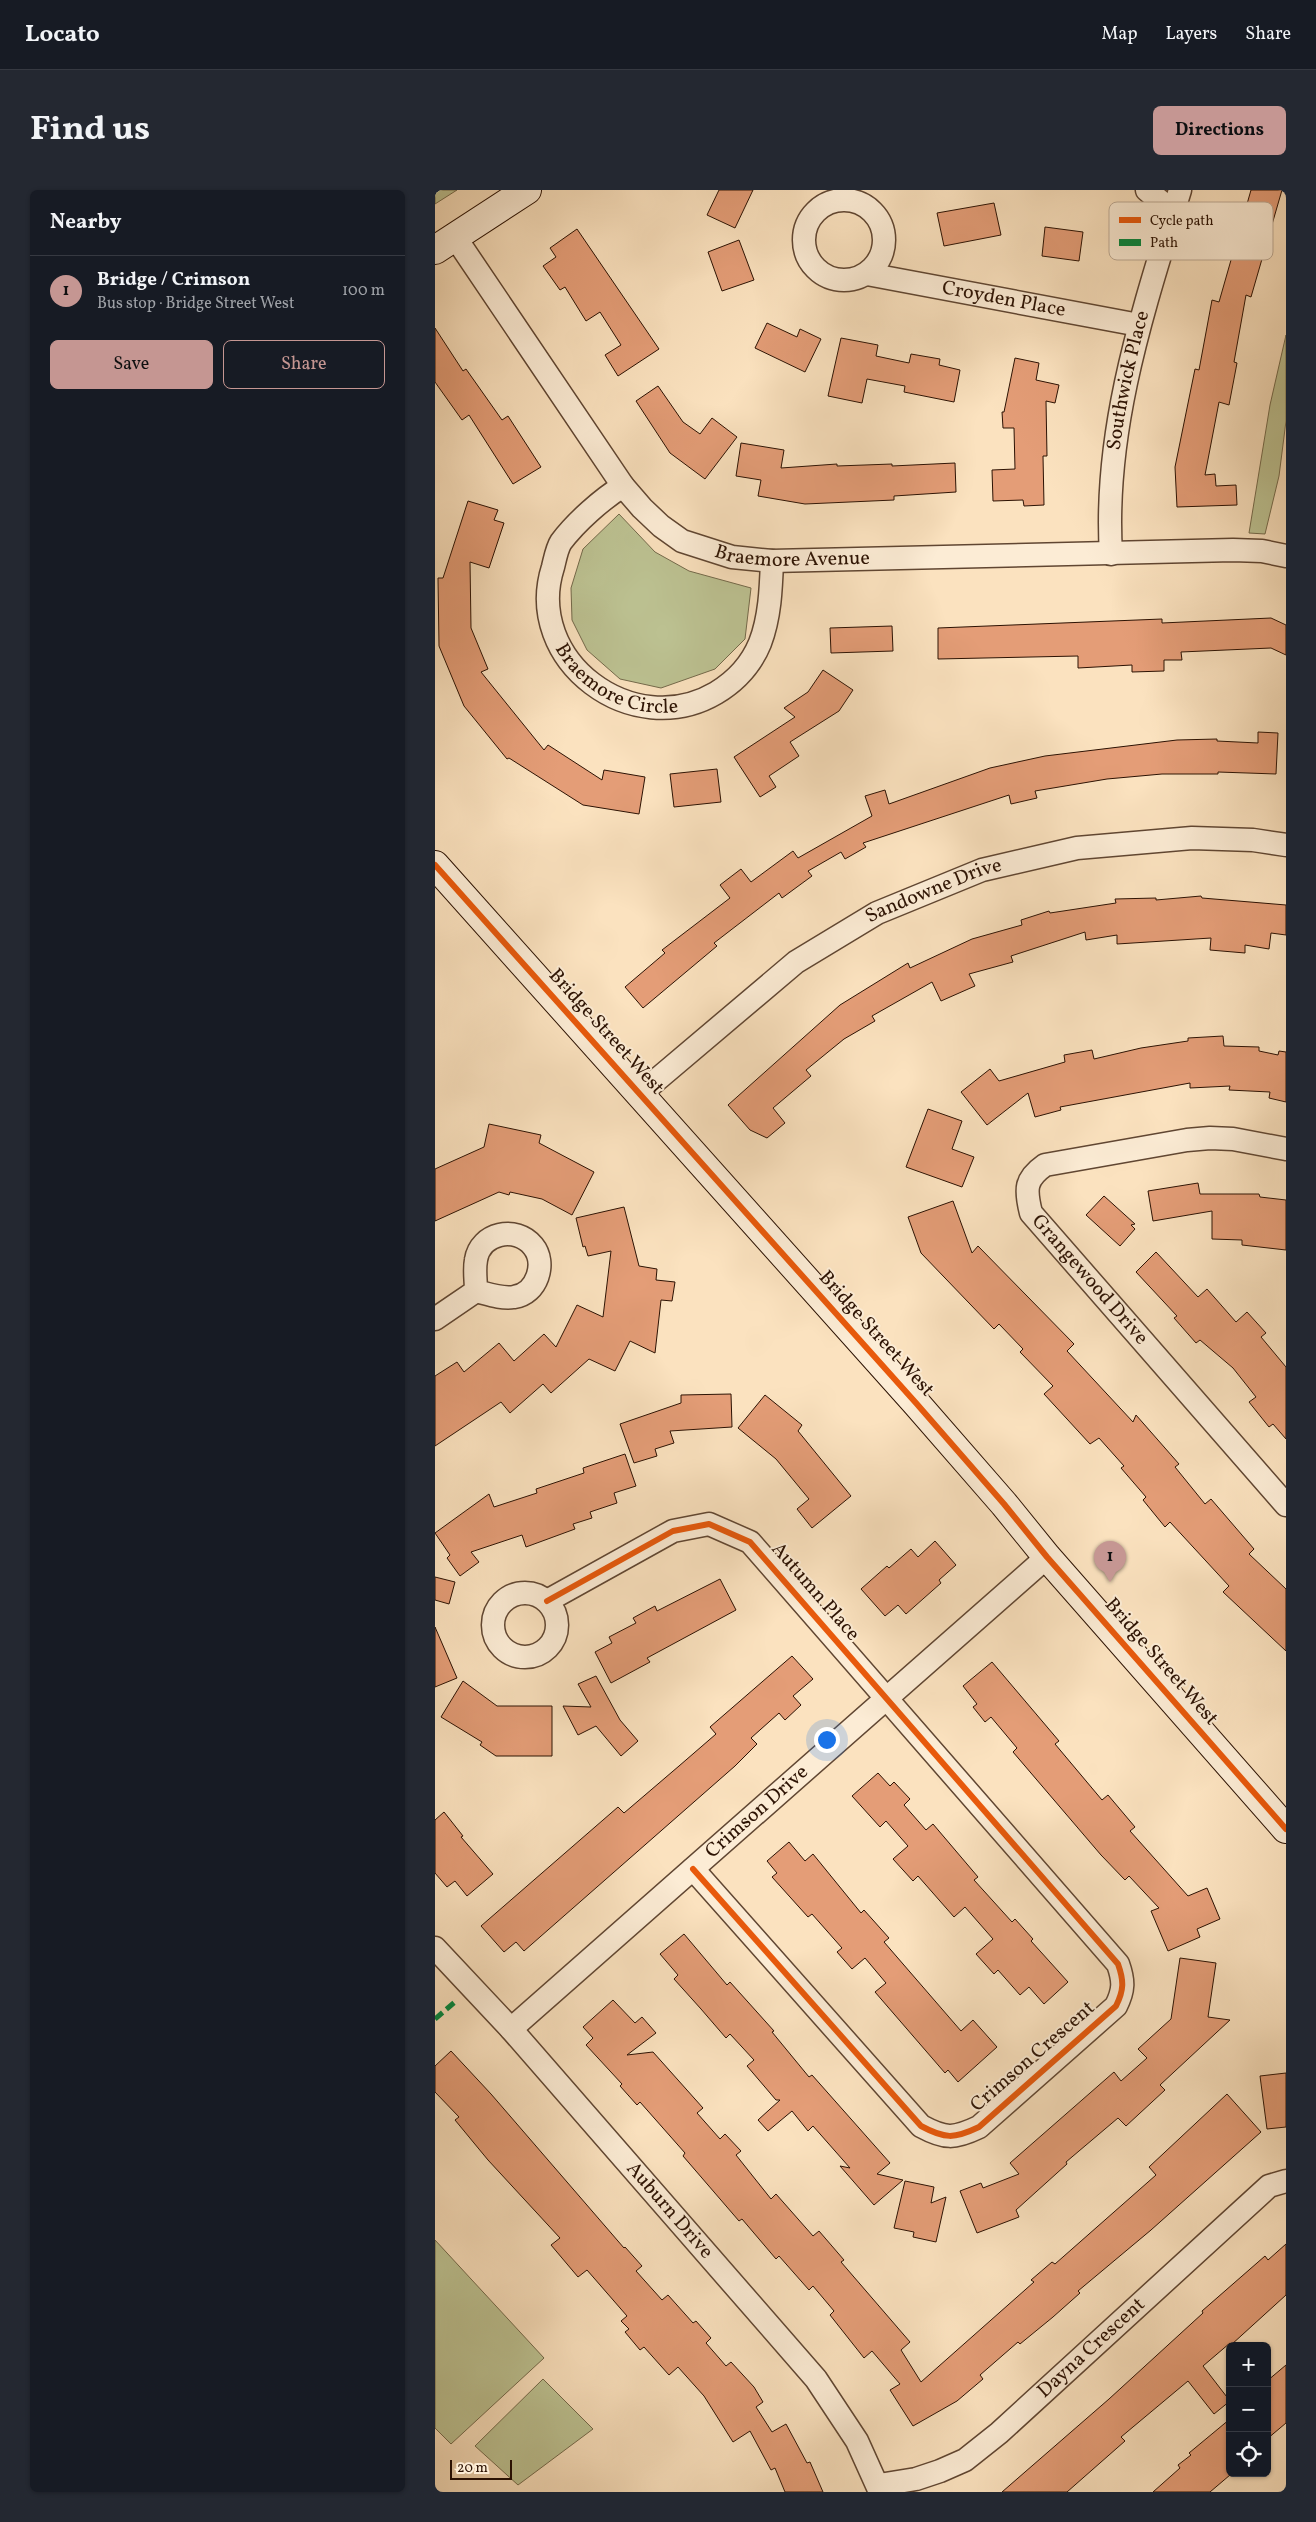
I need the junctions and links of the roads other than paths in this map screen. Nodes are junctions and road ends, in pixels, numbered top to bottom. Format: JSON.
{"nodes":[{"id":1,"x":527,"y":190,"type":"edge"},
{"id":2,"x":1147,"y":190,"type":"edge"},
{"id":3,"x":1180,"y":190,"type":"edge"},
{"id":4,"x":1161,"y":202,"type":"edge"},
{"id":5,"x":1176,"y":202,"type":"edge"},
{"id":6,"x":445,"y":244,"type":"edge"},
{"id":7,"x":1159,"y":260,"type":"edge"},
{"id":8,"x":867,"y":274,"type":"dead end"},
{"id":9,"x":1139,"y":325,"type":"junction"},
{"id":10,"x":623,"y":486,"type":"junction"},
{"id":11,"x":1111,"y":554,"type":"junction"},
{"id":12,"x":1286,"y":556,"type":"edge"},
{"id":13,"x":772,"y":561,"type":"junction"},
{"id":14,"x":1286,"y":846,"type":"edge"},
{"id":15,"x":435,"y":865,"type":"edge"},
{"id":16,"x":639,"y":1094,"type":"junction"},
{"id":17,"x":1286,"y":1149,"type":"edge"},
{"id":18,"x":476,"y":1291,"type":"dead end"},
{"id":19,"x":435,"y":1319,"type":"edge"},
{"id":20,"x":1286,"y":1505,"type":"edge"},
{"id":21,"x":1047,"y":1557,"type":"junction"},
{"id":22,"x":547,"y":1600,"type":"dead end"},
{"id":23,"x":887,"y":1697,"type":"junction"},
{"id":24,"x":1286,"y":1829,"type":"edge"},
{"id":25,"x":693,"y":1869,"type":"junction"},
{"id":26,"x":435,"y":1948,"type":"edge"},
{"id":27,"x":511,"y":2029,"type":"junction"},
{"id":28,"x":1286,"y":2181,"type":"edge"},
{"id":29,"x":879,"y":2489,"type":"edge"}],
"edges":[{"from":1,"to":6,"type":"main road"},
{"from":2,"to":4,"type":"street"},
{"from":3,"to":5,"type":"street","name":"Southwick Place"},
{"from":6,"to":10,"type":"street","name":"Braemore Avenue"},
{"from":7,"to":9,"type":"street","name":"Southwick Place"},
{"from":8,"to":9,"type":"street","name":"Croyden Place"},
{"from":9,"to":11,"type":"street","name":"Southwick Place"},
{"from":10,"to":13,"type":"street","name":"Braemore Avenue"},
{"from":10,"to":13,"type":"street","name":"Braemore Circle"},
{"from":11,"to":12,"type":"street","name":"Braemore Avenue"},
{"from":11,"to":13,"type":"street","name":"Braemore Avenue"},
{"from":14,"to":16,"type":"street","name":"Sandowne Drive"},
{"from":15,"to":16,"type":"main road","name":"Bridge Street West"},
{"from":16,"to":21,"type":"main road","name":"Bridge Street West"},
{"from":17,"to":20,"type":"street","name":"Grangewood Drive"},
{"from":18,"to":19,"type":"street"},
{"from":21,"to":23,"type":"street","name":"Crimson Drive"},
{"from":21,"to":24,"type":"main road","name":"Bridge Street West"},
{"from":22,"to":23,"type":"street","name":"Autumn Place"},
{"from":23,"to":25,"type":"street","name":"Crimson Drive"},
{"from":23,"to":25,"type":"street","name":"Crimson Crescent"},
{"from":25,"to":27,"type":"street","name":"Crimson Drive"},
{"from":26,"to":27,"type":"street","name":"Auburn Drive"},
{"from":27,"to":29,"type":"street","name":"Auburn Drive"},
{"from":28,"to":29,"type":"street","name":"Dayna Crescent"}]}
